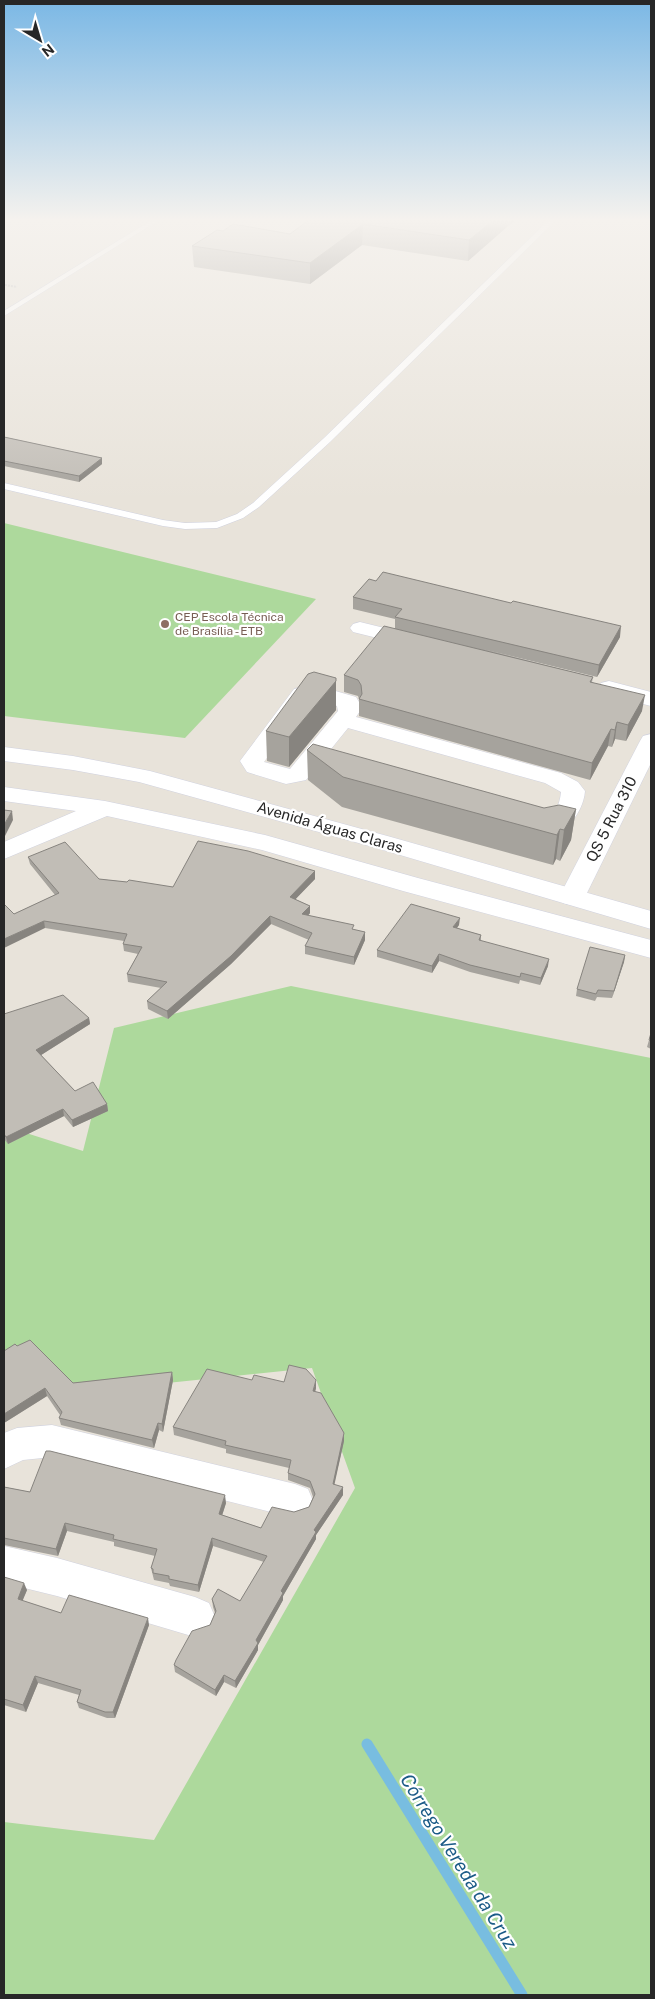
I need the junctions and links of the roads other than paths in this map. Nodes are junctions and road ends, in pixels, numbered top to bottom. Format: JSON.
{"nodes":[{"id":1,"x":457,"y":313,"type":"edge"},
{"id":2,"x":4,"y":486,"type":"edge"},
{"id":3,"x":360,"y":628,"type":"dead end"},
{"id":4,"x":436,"y":646,"type":"edge"},
{"id":5,"x":589,"y":683,"type":"edge"},
{"id":6,"x":651,"y":699,"type":"edge"},
{"id":7,"x":343,"y":720,"type":"junction"},
{"id":8,"x":651,"y":742,"type":"edge"},
{"id":9,"x":4,"y":754,"type":"edge"},
{"id":10,"x":4,"y":794,"type":"edge"},
{"id":11,"x":238,"y":801,"type":"junction"},
{"id":12,"x":68,"y":803,"type":"junction"},
{"id":13,"x":105,"y":808,"type":"junction"},
{"id":14,"x":570,"y":808,"type":"junction"},
{"id":15,"x":611,"y":819,"type":"junction"},
{"id":16,"x":522,"y":824,"type":"edge"},
{"id":17,"x":60,"y":827,"type":"junction"},
{"id":18,"x":208,"y":832,"type":"junction"},
{"id":19,"x":4,"y":851,"type":"edge"},
{"id":20,"x":572,"y":897,"type":"junction"},
{"id":21,"x":651,"y":920,"type":"edge"},
{"id":22,"x":651,"y":949,"type":"edge"},
{"id":23,"x":4,"y":1452,"type":"edge"},
{"id":24,"x":295,"y":1501,"type":"dead end"},
{"id":25,"x":4,"y":1564,"type":"edge"},
{"id":26,"x":195,"y":1617,"type":"dead end"}],
"edges":[{"from":1,"to":2,"type":"lane"},
{"from":3,"to":4,"type":"street"},
{"from":5,"to":6,"type":"street"},
{"from":7,"to":7,"type":"street"},
{"from":7,"to":14,"type":"street"},
{"from":8,"to":15,"type":"street","name":"QS 5 Rua 310"},
{"from":9,"to":11,"type":"street","name":"Avenida Águas Claras"},
{"from":10,"to":12,"type":"street"},
{"from":11,"to":18,"type":"street"},
{"from":11,"to":20,"type":"street","name":"Avenida Águas Claras"},
{"from":12,"to":13,"type":"street"},
{"from":12,"to":17,"type":"street"},
{"from":13,"to":17,"type":"street"},
{"from":13,"to":18,"type":"street"},
{"from":14,"to":15,"type":"street"},
{"from":14,"to":16,"type":"street"},
{"from":15,"to":20,"type":"street","name":"QS 5 Rua 310"},
{"from":17,"to":19,"type":"street"},
{"from":18,"to":22,"type":"street"},
{"from":20,"to":21,"type":"street","name":"Avenida Águas Claras"},
{"from":23,"to":24,"type":"street"},
{"from":25,"to":26,"type":"street"}]}
